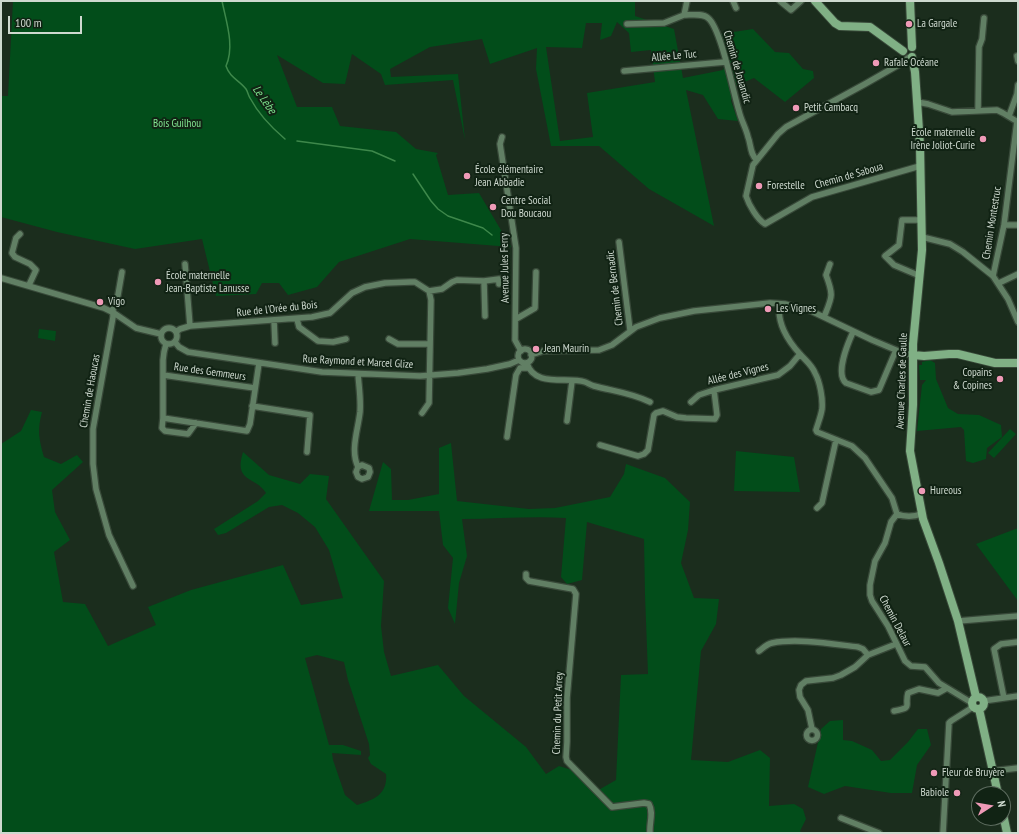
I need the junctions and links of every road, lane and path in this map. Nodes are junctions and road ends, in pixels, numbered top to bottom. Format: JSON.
{"nodes":[{"id":1,"x":686,"y":1,"type":"edge"},
{"id":2,"x":733,"y":1,"type":"edge"},
{"id":3,"x":780,"y":1,"type":"edge"},
{"id":4,"x":801,"y":1,"type":"edge"},
{"id":5,"x":814,"y":1,"type":"edge"},
{"id":6,"x":910,"y":1,"type":"edge"},
{"id":7,"x":736,"y":8,"type":"dead end"},
{"id":8,"x":684,"y":15,"type":"junction"},
{"id":9,"x":984,"y":18,"type":"dead end"},
{"id":10,"x":627,"y":24,"type":"dead end"},
{"id":11,"x":908,"y":55,"type":"junction"},
{"id":12,"x":726,"y":62,"type":"junction"},
{"id":13,"x":624,"y":71,"type":"dead end"},
{"id":14,"x":1018,"y":85,"type":"edge"},
{"id":15,"x":917,"y":102,"type":"junction"},
{"id":16,"x":978,"y":111,"type":"junction"},
{"id":17,"x":1009,"y":116,"type":"junction"},
{"id":18,"x":1017,"y":122,"type":"edge"},
{"id":19,"x":502,"y":137,"type":"dead end"},
{"id":20,"x":757,"y":160,"type":"junction"},
{"id":21,"x":920,"y":166,"type":"junction"},
{"id":22,"x":921,"y":220,"type":"junction"},
{"id":23,"x":1004,"y":225,"type":"junction"},
{"id":24,"x":1018,"y":225,"type":"edge"},
{"id":25,"x":20,"y":234,"type":"dead end"},
{"id":26,"x":922,"y":237,"type":"junction"},
{"id":27,"x":619,"y":242,"type":"dead end"},
{"id":28,"x":185,"y":264,"type":"dead end"},
{"id":29,"x":830,"y":264,"type":"dead end"},
{"id":30,"x":122,"y":272,"type":"dead end"},
{"id":31,"x":536,"y":272,"type":"dead end"},
{"id":32,"x":1018,"y":274,"type":"edge"},
{"id":33,"x":920,"y":276,"type":"junction"},
{"id":34,"x":993,"y":276,"type":"junction"},
{"id":35,"x":1,"y":278,"type":"edge"},
{"id":36,"x":484,"y":280,"type":"junction"},
{"id":37,"x":999,"y":283,"type":"junction"},
{"id":38,"x":498,"y":284,"type":"dead end"},
{"id":39,"x":29,"y":285,"type":"junction"},
{"id":40,"x":429,"y":291,"type":"junction"},
{"id":41,"x":780,"y":304,"type":"junction"},
{"id":42,"x":114,"y":313,"type":"junction"},
{"id":43,"x":485,"y":316,"type":"dead end"},
{"id":44,"x":824,"y":317,"type":"junction"},
{"id":45,"x":297,"y":319,"type":"junction"},
{"id":46,"x":274,"y":320,"type":"junction"},
{"id":47,"x":516,"y":320,"type":"junction"},
{"id":48,"x":1018,"y":322,"type":"edge"},
{"id":49,"x":190,"y":326,"type":"junction"},
{"id":50,"x":630,"y":330,"type":"junction"},
{"id":51,"x":176,"y":332,"type":"junction"},
{"id":52,"x":853,"y":332,"type":"junction"},
{"id":53,"x":161,"y":334,"type":"junction"},
{"id":54,"x":346,"y":339,"type":"dead end"},
{"id":55,"x":390,"y":339,"type":"dead end"},
{"id":56,"x":175,"y":342,"type":"junction"},
{"id":57,"x":275,"y":343,"type":"dead end"},
{"id":58,"x":166,"y":344,"type":"junction"},
{"id":59,"x":430,"y":344,"type":"junction"},
{"id":60,"x":896,"y":350,"type":"junction"},
{"id":61,"x":521,"y":351,"type":"junction"},
{"id":62,"x":800,"y":354,"type":"junction"},
{"id":63,"x":531,"y":355,"type":"junction"},
{"id":64,"x":913,"y":355,"type":"junction"},
{"id":65,"x":519,"y":360,"type":"junction"},
{"id":66,"x":259,"y":363,"type":"junction"},
{"id":67,"x":1018,"y":363,"type":"edge"},
{"id":68,"x":528,"y":365,"type":"junction"},
{"id":69,"x":358,"y":374,"type":"junction"},
{"id":70,"x":163,"y":375,"type":"junction"},
{"id":71,"x":429,"y":375,"type":"junction"},
{"id":72,"x":572,"y":381,"type":"junction"},
{"id":73,"x":255,"y":388,"type":"junction"},
{"id":74,"x":714,"y":390,"type":"junction"},
{"id":75,"x":650,"y":402,"type":"dead end"},
{"id":76,"x":691,"y":402,"type":"dead end"},
{"id":77,"x":252,"y":406,"type":"junction"},
{"id":78,"x":422,"y":413,"type":"dead end"},
{"id":79,"x":163,"y":418,"type":"junction"},
{"id":80,"x":567,"y":421,"type":"dead end"},
{"id":81,"x":196,"y":424,"type":"junction"},
{"id":82,"x":507,"y":437,"type":"dead end"},
{"id":83,"x":836,"y":440,"type":"junction"},
{"id":84,"x":600,"y":445,"type":"dead end"},
{"id":85,"x":307,"y":452,"type":"dead end"},
{"id":86,"x":358,"y":467,"type":"dead end"},
{"id":87,"x":817,"y":508,"type":"dead end"},
{"id":88,"x":896,"y":514,"type":"junction"},
{"id":89,"x":922,"y":514,"type":"junction"},
{"id":90,"x":526,"y":574,"type":"dead end"},
{"id":91,"x":133,"y":586,"type":"dead end"},
{"id":92,"x":1018,"y":616,"type":"edge"},
{"id":93,"x":958,"y":621,"type":"junction"},
{"id":94,"x":1018,"y":642,"type":"edge"},
{"id":95,"x":896,"y":644,"type":"junction"},
{"id":96,"x":759,"y":651,"type":"dead end"},
{"id":97,"x":868,"y":654,"type":"junction"},
{"id":98,"x":947,"y":688,"type":"junction"},
{"id":99,"x":1018,"y":696,"type":"edge"},
{"id":100,"x":1004,"y":698,"type":"junction"},
{"id":101,"x":977,"y":703,"type":"junction"},
{"id":102,"x":894,"y":711,"type":"dead end"},
{"id":103,"x":812,"y":729,"type":"dead end"},
{"id":104,"x":1018,"y":768,"type":"edge"},
{"id":105,"x":993,"y":771,"type":"junction"},
{"id":106,"x":996,"y":786,"type":"edge"},
{"id":107,"x":841,"y":818,"type":"dead end"},
{"id":108,"x":650,"y":833,"type":"edge"},
{"id":109,"x":879,"y":833,"type":"edge"},
{"id":110,"x":943,"y":833,"type":"edge"}],
"edges":[{"from":1,"to":8,"type":"street"},
{"from":2,"to":7,"type":"street"},
{"from":3,"to":4,"type":"street"},
{"from":5,"to":11,"type":"street"},
{"from":6,"to":11,"type":"street","name":"Avenue Charles de Gaulle"},
{"from":8,"to":10,"type":"street"},
{"from":8,"to":12,"type":"street","name":"Chemin de Jouandic"},
{"from":9,"to":16,"type":"street"},
{"from":11,"to":15,"type":"street","name":"Avenue Charles de Gaulle"},
{"from":11,"to":20,"type":"street"},
{"from":12,"to":13,"type":"street","name":"Allée Le Tuc"},
{"from":12,"to":20,"type":"street","name":"Chemin de Jouandic"},
{"from":14,"to":17,"type":"street"},
{"from":15,"to":16,"type":"street"},
{"from":15,"to":21,"type":"street","name":"Avenue Charles de Gaulle"},
{"from":16,"to":17,"type":"street"},
{"from":17,"to":18,"type":"street"},
{"from":18,"to":23,"type":"street","name":"Chemin Montestruc"},
{"from":19,"to":47,"type":"street","name":"Avenue Jules Ferry"},
{"from":20,"to":21,"type":"street","name":"Chemin de Saboua"},
{"from":21,"to":22,"type":"street","name":"Avenue Charles de Gaulle"},
{"from":22,"to":26,"type":"street","name":"Avenue Charles de Gaulle"},
{"from":22,"to":33,"type":"street"},
{"from":23,"to":24,"type":"street"},
{"from":23,"to":34,"type":"street","name":"Chemin Montestruc"},
{"from":25,"to":39,"type":"street"},
{"from":26,"to":33,"type":"street","name":"Avenue Charles de Gaulle"},
{"from":26,"to":34,"type":"street"},
{"from":27,"to":50,"type":"street","name":"Chemin de Bernadic"},
{"from":28,"to":49,"type":"street"},
{"from":29,"to":44,"type":"street"},
{"from":30,"to":42,"type":"street","name":"Chemin de Haoucas"},
{"from":31,"to":47,"type":"street"},
{"from":32,"to":37,"type":"street"},
{"from":33,"to":64,"type":"street","name":"Avenue Charles de Gaulle"},
{"from":34,"to":37,"type":"street","name":"Chemin Montestruc"},
{"from":35,"to":39,"type":"street"},
{"from":36,"to":38,"type":"street"},
{"from":36,"to":40,"type":"street"},
{"from":36,"to":43,"type":"street"},
{"from":37,"to":48,"type":"street","name":"Chemin Montestruc"},
{"from":39,"to":42,"type":"street"},
{"from":40,"to":45,"type":"street","name":"Rue de l'Orée du Bois"},
{"from":40,"to":59,"type":"street"},
{"from":41,"to":44,"type":"street"},
{"from":41,"to":50,"type":"street"},
{"from":41,"to":62,"type":"street"},
{"from":42,"to":53,"type":"street"},
{"from":42,"to":91,"type":"street","name":"Chemin de Haoucas"},
{"from":44,"to":52,"type":"street"},
{"from":45,"to":46,"type":"street","name":"Rue de l'Orée du Bois"},
{"from":45,"to":54,"type":"street"},
{"from":46,"to":49,"type":"street","name":"Rue de l'Orée du Bois"},
{"from":46,"to":57,"type":"street"},
{"from":47,"to":61,"type":"street","name":"Avenue Jules Ferry"},
{"from":49,"to":51,"type":"street","name":"Rue de l'Orée du Bois"},
{"from":50,"to":63,"type":"street"},
{"from":51,"to":53,"type":"street"},
{"from":51,"to":56,"type":"street"},
{"from":52,"to":60,"type":"street"},
{"from":52,"to":60,"type":"street"},
{"from":53,"to":58,"type":"street"},
{"from":55,"to":59,"type":"street"},
{"from":56,"to":58,"type":"street"},
{"from":56,"to":66,"type":"street","name":"Rue Raymond et Marcel Glize"},
{"from":58,"to":70,"type":"street"},
{"from":59,"to":71,"type":"street"},
{"from":60,"to":64,"type":"street"},
{"from":61,"to":63,"type":"street"},
{"from":61,"to":65,"type":"street"},
{"from":62,"to":74,"type":"street","name":"Allée des Vignes"},
{"from":62,"to":83,"type":"street"},
{"from":63,"to":68,"type":"street"},
{"from":64,"to":67,"type":"street"},
{"from":64,"to":89,"type":"street","name":"Avenue Charles de Gaulle"},
{"from":65,"to":68,"type":"street"},
{"from":65,"to":71,"type":"street","name":"Rue Raymond et Marcel Glize"},
{"from":66,"to":69,"type":"street","name":"Rue Raymond et Marcel Glize"},
{"from":66,"to":73,"type":"street"},
{"from":68,"to":72,"type":"street"},
{"from":68,"to":82,"type":"street"},
{"from":69,"to":71,"type":"street","name":"Rue Raymond et Marcel Glize"},
{"from":69,"to":86,"type":"street"},
{"from":70,"to":73,"type":"street","name":"Rue des Gemmeurs"},
{"from":70,"to":79,"type":"street"},
{"from":71,"to":78,"type":"street"},
{"from":72,"to":75,"type":"street"},
{"from":72,"to":80,"type":"street"},
{"from":73,"to":77,"type":"street"},
{"from":74,"to":76,"type":"street","name":"Allée des Vignes"},
{"from":74,"to":84,"type":"street"},
{"from":77,"to":81,"type":"street"},
{"from":77,"to":85,"type":"street"},
{"from":79,"to":81,"type":"street"},
{"from":79,"to":81,"type":"street"},
{"from":83,"to":87,"type":"street"},
{"from":83,"to":88,"type":"street"},
{"from":88,"to":89,"type":"street"},
{"from":88,"to":95,"type":"street","name":"Chemin Delaur"},
{"from":89,"to":93,"type":"street","name":"Avenue Charles de Gaulle"},
{"from":90,"to":108,"type":"street","name":"Chemin du Petit Arrey"},
{"from":92,"to":93,"type":"street"},
{"from":93,"to":101,"type":"street","name":"Avenue Charles de Gaulle"},
{"from":94,"to":100,"type":"street"},
{"from":95,"to":97,"type":"street"},
{"from":95,"to":98,"type":"street","name":"Chemin Delaur"},
{"from":96,"to":97,"type":"street"},
{"from":97,"to":103,"type":"street"},
{"from":98,"to":101,"type":"street","name":"Chemin Delaur"},
{"from":98,"to":102,"type":"street"},
{"from":99,"to":100,"type":"street"},
{"from":100,"to":101,"type":"street"},
{"from":101,"to":105,"type":"street","name":"Avenue Charles de Gaulle"},
{"from":101,"to":110,"type":"street"},
{"from":104,"to":105,"type":"street"},
{"from":105,"to":106,"type":"street","name":"Avenue Charles de Gaulle"},
{"from":107,"to":109,"type":"street"}]}
